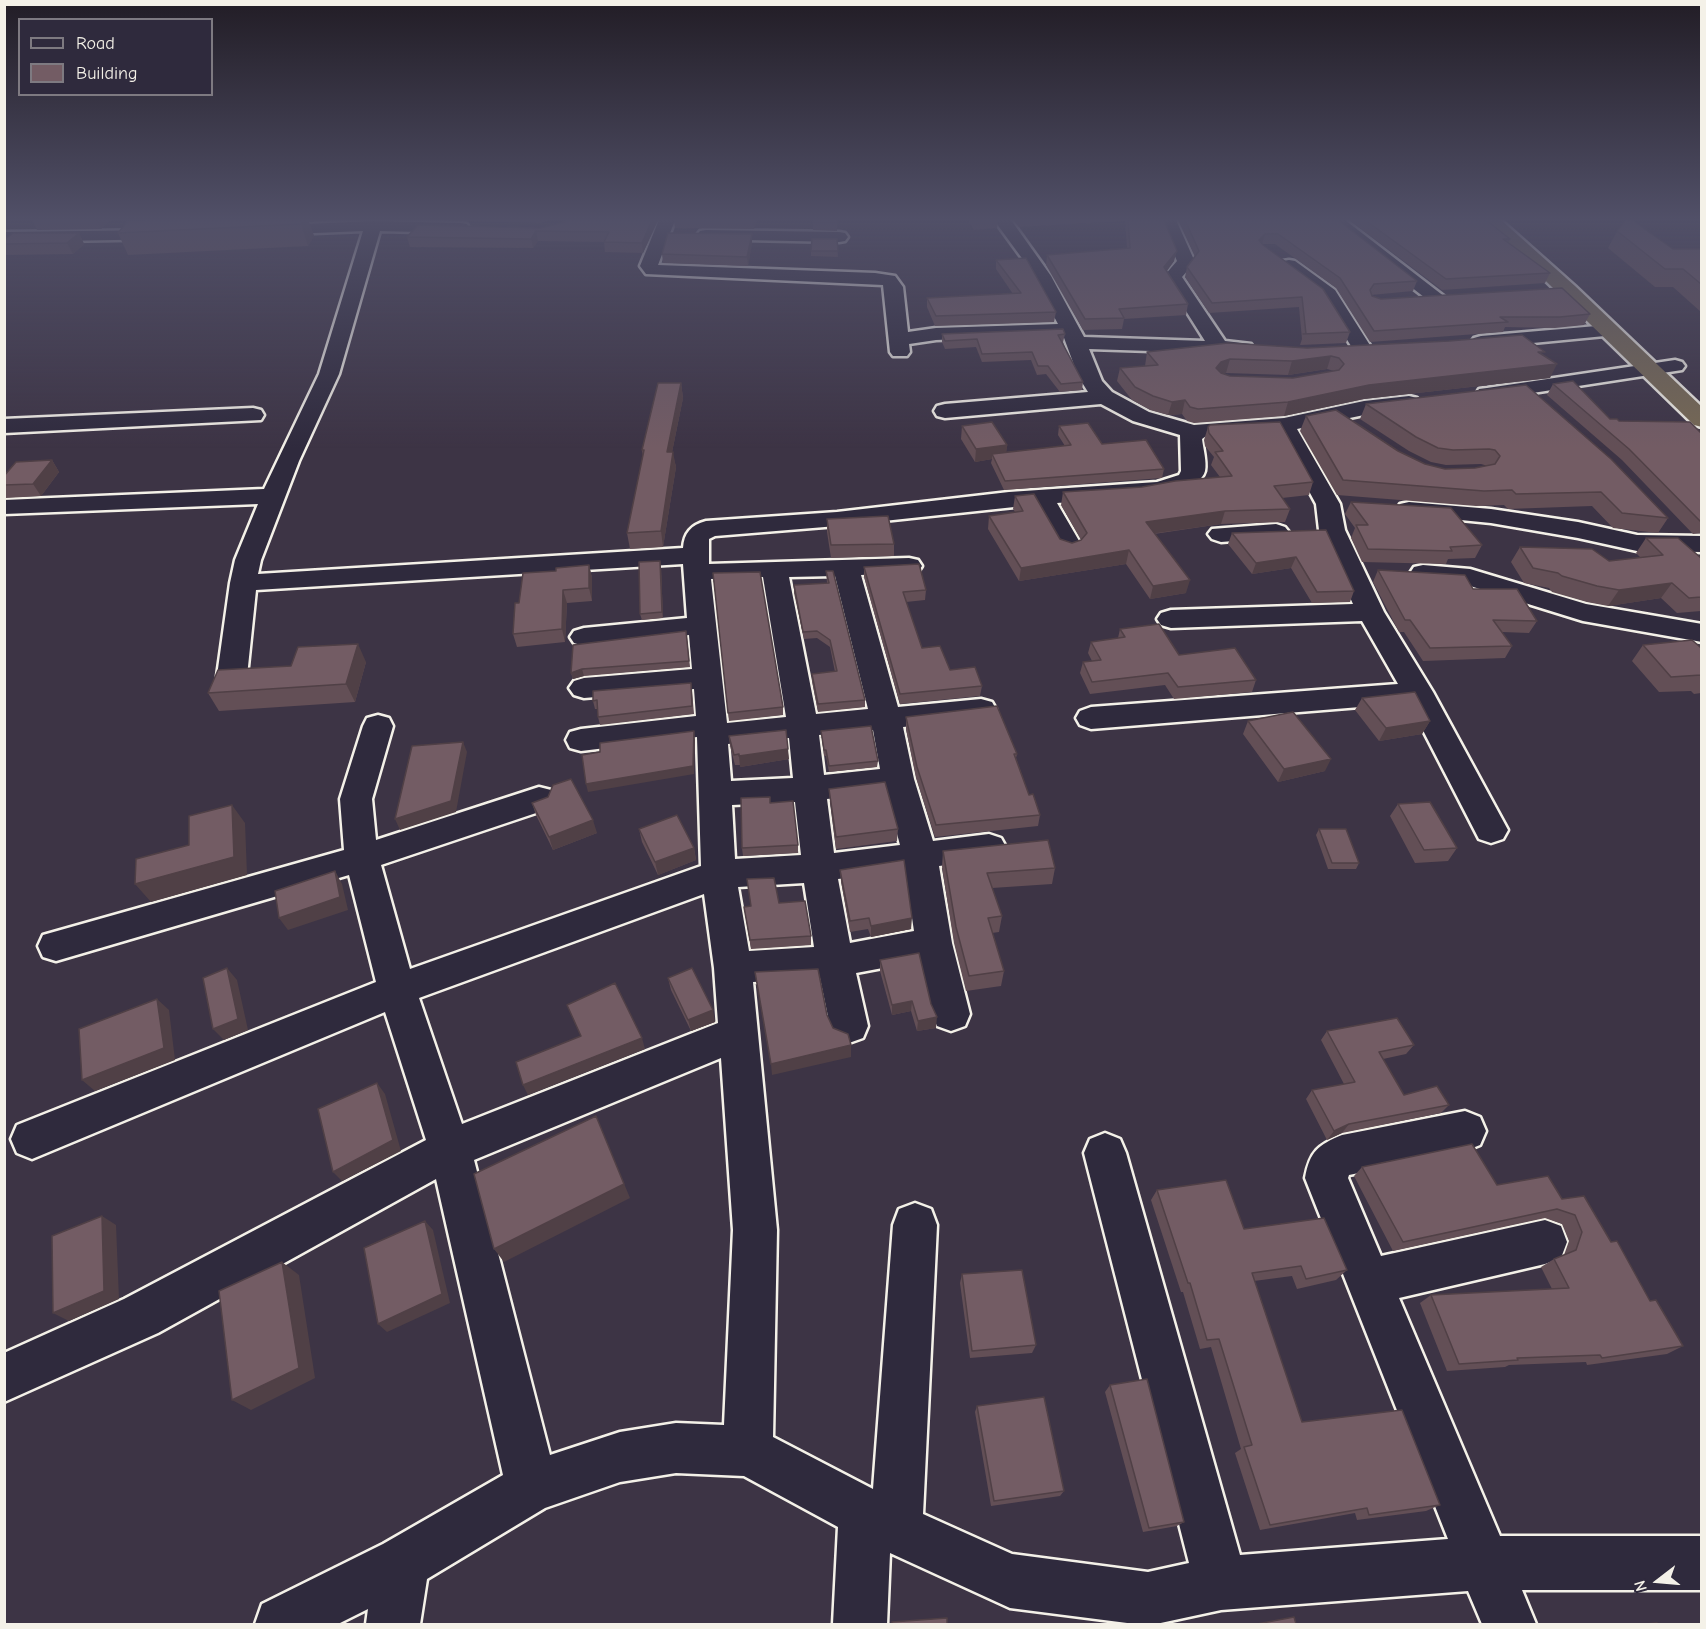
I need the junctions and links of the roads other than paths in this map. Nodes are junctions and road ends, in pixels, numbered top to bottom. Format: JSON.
{"nodes":[{"id":1,"x":351,"y":296,"type":"edge"},
{"id":2,"x":895,"y":296,"type":"edge"},
{"id":3,"x":1052,"y":296,"type":"edge"},
{"id":4,"x":1186,"y":296,"type":"edge"},
{"id":5,"x":1330,"y":296,"type":"edge"},
{"id":6,"x":1455,"y":296,"type":"edge"},
{"id":7,"x":1574,"y":296,"type":"edge"},
{"id":8,"x":1599,"y":296,"type":"edge"},
{"id":9,"x":1436,"y":297,"type":"joint"},
{"id":10,"x":1412,"y":298,"type":"edge"},
{"id":11,"x":1500,"y":324,"type":"edge"},
{"id":12,"x":1634,"y":328,"type":"dead end"},
{"id":13,"x":1608,"y":331,"type":"junction"},
{"id":14,"x":1074,"y":336,"type":"junction"},
{"id":15,"x":1518,"y":338,"type":"junction"},
{"id":16,"x":1465,"y":344,"type":"edge"},
{"id":17,"x":1219,"y":346,"type":"junction"},
{"id":18,"x":1385,"y":349,"type":"edge"},
{"id":19,"x":1261,"y":350,"type":"edge"},
{"id":20,"x":1668,"y":366,"type":"junction"},
{"id":21,"x":1106,"y":396,"type":"junction"},
{"id":22,"x":1466,"y":396,"type":"edge"},
{"id":23,"x":1435,"y":400,"type":"edge"},
{"id":24,"x":945,"y":411,"type":"dead end"},
{"id":25,"x":254,"y":415,"type":"dead end"},
{"id":26,"x":1701,"y":420,"type":"edge"},
{"id":27,"x":1284,"y":425,"type":"junction"},
{"id":28,"x":4,"y":426,"type":"edge"},
{"id":29,"x":1194,"y":432,"type":"junction"},
{"id":30,"x":267,"y":496,"type":"junction"},
{"id":31,"x":1041,"y":497,"type":"junction"},
{"id":32,"x":4,"y":507,"type":"edge"},
{"id":33,"x":1387,"y":507,"type":"edge"},
{"id":34,"x":1661,"y":519,"type":"edge"},
{"id":35,"x":1324,"y":520,"type":"junction"},
{"id":36,"x":1221,"y":534,"type":"dead end"},
{"id":37,"x":1693,"y":544,"type":"edge"},
{"id":38,"x":1069,"y":546,"type":"edge"},
{"id":39,"x":696,"y":564,"type":"junction"},
{"id":40,"x":912,"y":566,"type":"edge"},
{"id":41,"x":846,"y":568,"type":"junction"},
{"id":42,"x":775,"y":569,"type":"junction"},
{"id":43,"x":1376,"y":572,"type":"junction"},
{"id":44,"x":243,"y":583,"type":"junction"},
{"id":45,"x":1370,"y":612,"type":"junction"},
{"id":46,"x":1171,"y":619,"type":"dead end"},
{"id":47,"x":703,"y":625,"type":"junction"},
{"id":48,"x":1701,"y":633,"type":"edge"},
{"id":49,"x":584,"y":637,"type":"dead end"},
{"id":50,"x":232,"y":676,"type":"edge"},
{"id":51,"x":706,"y":678,"type":"junction"},
{"id":52,"x":584,"y":688,"type":"dead end"},
{"id":53,"x":1418,"y":692,"type":"junction"},
{"id":54,"x":986,"y":708,"type":"edge"},
{"id":55,"x":1091,"y":718,"type":"dead end"},
{"id":56,"x":886,"y":719,"type":"junction"},
{"id":57,"x":378,"y":726,"type":"dead end"},
{"id":58,"x":803,"y":727,"type":"junction"},
{"id":59,"x":712,"y":730,"type":"junction"},
{"id":60,"x":581,"y":740,"type":"dead end"},
{"id":61,"x":898,"y":779,"type":"junction"},
{"id":62,"x":809,"y":789,"type":"junction"},
{"id":63,"x":717,"y":794,"type":"junction"},
{"id":64,"x":538,"y":799,"type":"edge"},
{"id":65,"x":1491,"y":830,"type":"dead end"},
{"id":66,"x":1022,"y":843,"type":"edge"},
{"id":67,"x":920,"y":854,"type":"junction"},
{"id":68,"x":362,"y":858,"type":"junction"},
{"id":69,"x":819,"y":868,"type":"junction"},
{"id":70,"x":719,"y":874,"type":"junction"},
{"id":71,"x":934,"y":943,"type":"junction"},
{"id":72,"x":56,"y":946,"type":"dead end"},
{"id":73,"x":835,"y":961,"type":"junction"},
{"id":74,"x":733,"y":968,"type":"junction"},
{"id":75,"x":397,"y":990,"type":"junction"},
{"id":76,"x":951,"y":1014,"type":"dead end"},
{"id":77,"x":849,"y":1026,"type":"dead end"},
{"id":78,"x":738,"y":1033,"type":"junction"},
{"id":79,"x":1465,"y":1131,"type":"dead end"},
{"id":80,"x":33,"y":1139,"type":"dead end"},
{"id":81,"x":450,"y":1149,"type":"junction"},
{"id":82,"x":1105,"y":1153,"type":"dead end"},
{"id":83,"x":915,"y":1225,"type":"dead end"},
{"id":84,"x":1545,"y":1242,"type":"dead end"},
{"id":85,"x":1369,"y":1282,"type":"junction"},
{"id":86,"x":4,"y":1378,"type":"edge"},
{"id":87,"x":748,"y":1451,"type":"junction"},
{"id":88,"x":532,"y":1487,"type":"junction"},
{"id":89,"x":880,"y":1520,"type":"junction"},
{"id":90,"x":402,"y":1563,"type":"junction"},
{"id":91,"x":1483,"y":1563,"type":"junction"},
{"id":92,"x":1701,"y":1563,"type":"edge"},
{"id":93,"x":1221,"y":1583,"type":"junction"},
{"id":94,"x":1152,"y":1612,"type":"edge"},
{"id":95,"x":282,"y":1624,"type":"edge"},
{"id":96,"x":393,"y":1624,"type":"edge"},
{"id":97,"x":860,"y":1624,"type":"edge"},
{"id":98,"x":1509,"y":1624,"type":"edge"}],
"edges":[{"from":1,"to":30,"type":"street"},
{"from":2,"to":14,"type":"street"},
{"from":3,"to":14,"type":"street"},
{"from":4,"to":17,"type":"street"},
{"from":5,"to":18,"type":"street"},
{"from":6,"to":9,"type":"street"},
{"from":7,"to":13,"type":"highway"},
{"from":8,"to":12,"type":"highway"},
{"from":9,"to":10,"type":"street"},
{"from":11,"to":15,"type":"street"},
{"from":13,"to":15,"type":"street"},
{"from":13,"to":20,"type":"highway"},
{"from":14,"to":17,"type":"street"},
{"from":14,"to":21,"type":"street"},
{"from":15,"to":16,"type":"street"},
{"from":17,"to":19,"type":"street"},
{"from":20,"to":22,"type":"street"},
{"from":20,"to":26,"type":"highway"},
{"from":21,"to":24,"type":"street"},
{"from":21,"to":29,"type":"street"},
{"from":23,"to":27,"type":"street"},
{"from":25,"to":28,"type":"street"},
{"from":27,"to":29,"type":"street"},
{"from":27,"to":35,"type":"street"},
{"from":29,"to":31,"type":"street"},
{"from":30,"to":32,"type":"street"},
{"from":30,"to":44,"type":"street"},
{"from":31,"to":38,"type":"street"},
{"from":31,"to":39,"type":"street"},
{"from":33,"to":37,"type":"street"},
{"from":34,"to":37,"type":"street"},
{"from":35,"to":36,"type":"street"},
{"from":35,"to":43,"type":"street"},
{"from":39,"to":42,"type":"street"},
{"from":39,"to":44,"type":"street"},
{"from":39,"to":47,"type":"street"},
{"from":40,"to":41,"type":"street"},
{"from":41,"to":42,"type":"street"},
{"from":41,"to":56,"type":"street"},
{"from":42,"to":58,"type":"street"},
{"from":43,"to":45,"type":"street"},
{"from":43,"to":48,"type":"street"},
{"from":44,"to":50,"type":"street"},
{"from":45,"to":46,"type":"street"},
{"from":45,"to":53,"type":"street"},
{"from":47,"to":49,"type":"street"},
{"from":47,"to":51,"type":"street"},
{"from":51,"to":52,"type":"street"},
{"from":51,"to":59,"type":"street"},
{"from":53,"to":55,"type":"street"},
{"from":53,"to":65,"type":"street"},
{"from":54,"to":56,"type":"street"},
{"from":56,"to":58,"type":"street"},
{"from":56,"to":61,"type":"street"},
{"from":57,"to":68,"type":"street"},
{"from":58,"to":59,"type":"street"},
{"from":58,"to":62,"type":"street"},
{"from":59,"to":60,"type":"street"},
{"from":59,"to":63,"type":"street"},
{"from":61,"to":62,"type":"street"},
{"from":61,"to":67,"type":"street"},
{"from":62,"to":63,"type":"street"},
{"from":62,"to":69,"type":"street"},
{"from":63,"to":70,"type":"street"},
{"from":64,"to":68,"type":"street"},
{"from":66,"to":67,"type":"street"},
{"from":67,"to":69,"type":"street"},
{"from":67,"to":71,"type":"street"},
{"from":68,"to":72,"type":"street"},
{"from":68,"to":75,"type":"street"},
{"from":69,"to":70,"type":"street"},
{"from":69,"to":73,"type":"street"},
{"from":70,"to":74,"type":"street"},
{"from":70,"to":75,"type":"street"},
{"from":71,"to":73,"type":"street"},
{"from":71,"to":76,"type":"street"},
{"from":73,"to":74,"type":"street"},
{"from":73,"to":77,"type":"street"},
{"from":74,"to":78,"type":"street"},
{"from":75,"to":80,"type":"street"},
{"from":75,"to":81,"type":"street"},
{"from":78,"to":81,"type":"street"},
{"from":78,"to":87,"type":"street"},
{"from":79,"to":85,"type":"street"},
{"from":81,"to":86,"type":"street"},
{"from":81,"to":88,"type":"street"},
{"from":82,"to":93,"type":"street"},
{"from":83,"to":89,"type":"street"},
{"from":84,"to":85,"type":"street"},
{"from":85,"to":91,"type":"street"},
{"from":87,"to":88,"type":"street"},
{"from":87,"to":89,"type":"street"},
{"from":88,"to":90,"type":"street"},
{"from":89,"to":94,"type":"street"},
{"from":89,"to":97,"type":"street"},
{"from":90,"to":95,"type":"street"},
{"from":90,"to":96,"type":"street"},
{"from":91,"to":92,"type":"street"},
{"from":91,"to":93,"type":"street"},
{"from":91,"to":98,"type":"street"},
{"from":93,"to":94,"type":"street"}]}
